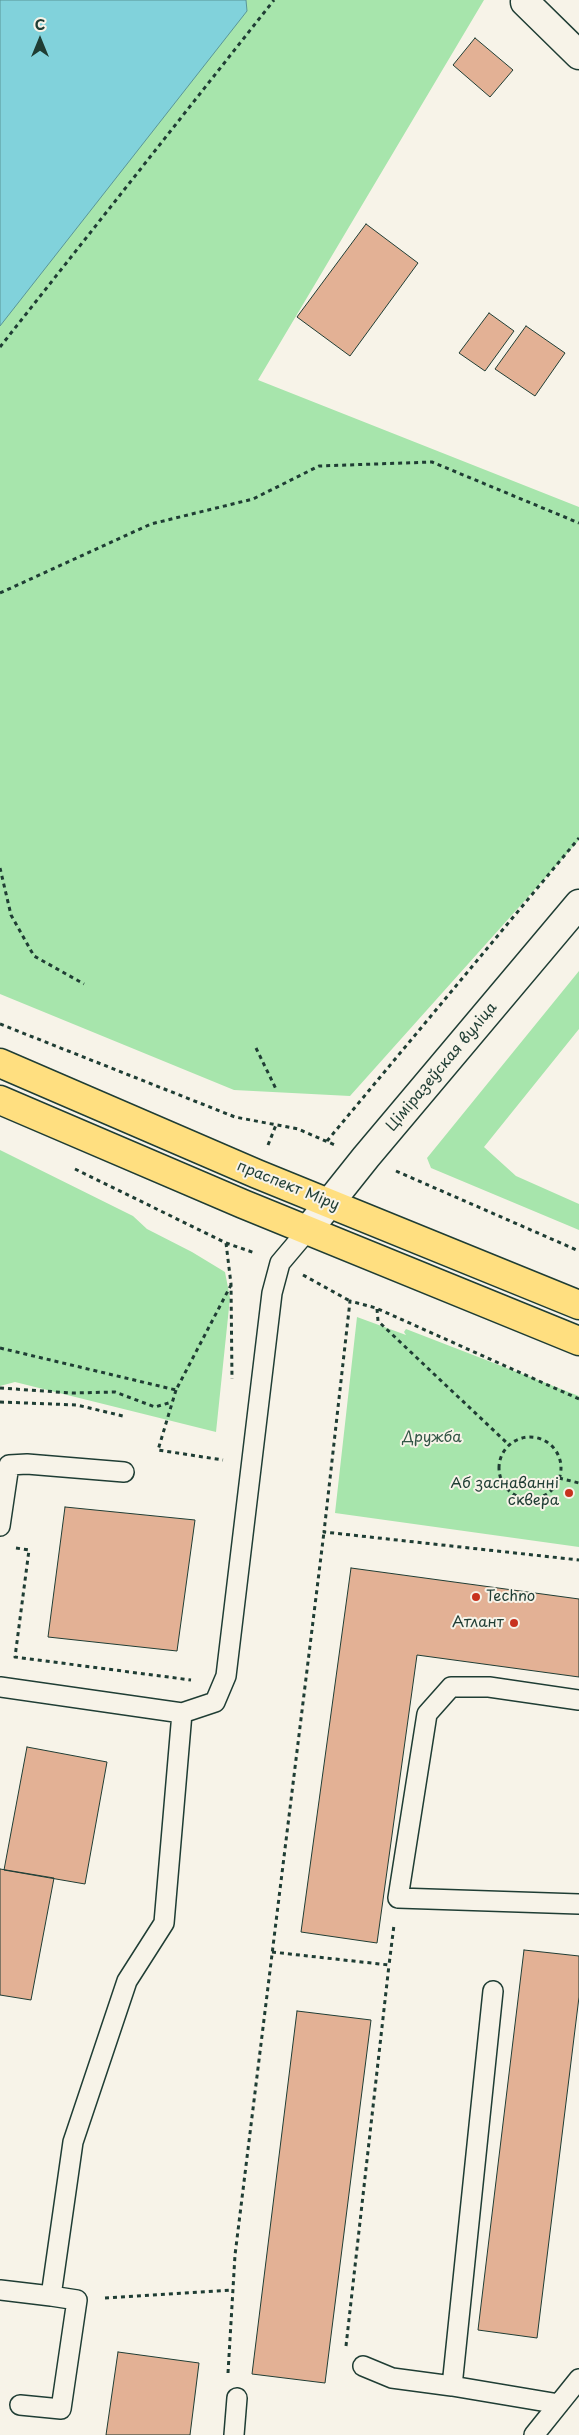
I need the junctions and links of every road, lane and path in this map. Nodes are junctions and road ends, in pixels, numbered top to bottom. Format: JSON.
{"nodes":[{"id":1,"x":274,"y":0,"type":"edge"},
{"id":2,"x":525,"y":2,"type":"dead end"},
{"id":3,"x":579,"y":55,"type":"edge"},
{"id":4,"x":0,"y":347,"type":"edge"},
{"id":5,"x":579,"y":523,"type":"edge"},
{"id":6,"x":0,"y":593,"type":"edge"},
{"id":7,"x":579,"y":838,"type":"edge"},
{"id":8,"x":0,"y":868,"type":"edge"},
{"id":9,"x":579,"y":904,"type":"edge"},
{"id":10,"x":84,"y":984,"type":"dead end"},
{"id":11,"x":0,"y":1024,"type":"edge"},
{"id":12,"x":256,"y":1048,"type":"dead end"},
{"id":13,"x":0,"y":1063,"type":"edge"},
{"id":14,"x":276,"y":1089,"type":"dead end"},
{"id":15,"x":0,"y":1100,"type":"edge"},
{"id":16,"x":327,"y":1141,"type":"junction"},
{"id":17,"x":366,"y":1157,"type":"junction"},
{"id":18,"x":70,"y":1166,"type":"dead end"},
{"id":19,"x":330,"y":1203,"type":"junction"},
{"id":20,"x":307,"y":1231,"type":"junction"},
{"id":21,"x":226,"y":1243,"type":"junction"},
{"id":22,"x":579,"y":1250,"type":"edge"},
{"id":23,"x":280,"y":1262,"type":"junction"},
{"id":24,"x":231,"y":1284,"type":"junction"},
{"id":25,"x":350,"y":1301,"type":"junction"},
{"id":26,"x":579,"y":1305,"type":"edge"},
{"id":27,"x":376,"y":1308,"type":"junction"},
{"id":28,"x":579,"y":1341,"type":"edge"},
{"id":29,"x":0,"y":1348,"type":"edge"},
{"id":30,"x":232,"y":1382,"type":"dead end"},
{"id":31,"x":0,"y":1388,"type":"edge"},
{"id":32,"x":176,"y":1390,"type":"junction"},
{"id":33,"x":579,"y":1399,"type":"edge"},
{"id":34,"x":0,"y":1402,"type":"edge"},
{"id":35,"x":172,"y":1402,"type":"junction"},
{"id":36,"x":123,"y":1416,"type":"dead end"},
{"id":37,"x":509,"y":1445,"type":"junction"},
{"id":38,"x":225,"y":1450,"type":"dead end"},
{"id":39,"x":223,"y":1460,"type":"junction"},
{"id":40,"x":4,"y":1466,"type":"edge"},
{"id":41,"x":222,"y":1468,"type":"dead end"},
{"id":42,"x":124,"y":1472,"type":"dead end"},
{"id":43,"x":559,"y":1478,"type":"junction"},
{"id":44,"x":579,"y":1483,"type":"edge"},
{"id":45,"x":0,"y":1526,"type":"edge"},
{"id":46,"x":324,"y":1532,"type":"junction"},
{"id":47,"x":10,"y":1547,"type":"dead end"},
{"id":48,"x":579,"y":1560,"type":"edge"},
{"id":49,"x":199,"y":1681,"type":"dead end"},
{"id":50,"x":0,"y":1687,"type":"edge"},
{"id":51,"x":579,"y":1700,"type":"edge"},
{"id":52,"x":182,"y":1713,"type":"junction"},
{"id":53,"x":398,"y":1898,"type":"junction"},
{"id":54,"x":579,"y":1904,"type":"edge"},
{"id":55,"x":272,"y":1952,"type":"junction"},
{"id":56,"x":389,"y":1965,"type":"junction"},
{"id":57,"x":493,"y":1991,"type":"dead end"},
{"id":58,"x":0,"y":2290,"type":"edge"},
{"id":59,"x":232,"y":2290,"type":"junction"},
{"id":60,"x":51,"y":2296,"type":"junction"},
{"id":61,"x":76,"y":2300,"type":"junction"},
{"id":62,"x":363,"y":2366,"type":"joint"},
{"id":63,"x":579,"y":2379,"type":"edge"},
{"id":64,"x":452,"y":2386,"type":"junction"},
{"id":65,"x":237,"y":2398,"type":"joint"},
{"id":66,"x":559,"y":2404,"type":"junction"},
{"id":67,"x":20,"y":2405,"type":"dead end"},
{"id":68,"x":234,"y":2435,"type":"edge"},
{"id":69,"x":534,"y":2435,"type":"edge"}],
"edges":[{"from":1,"to":4,"type":"path"},
{"from":2,"to":3,"type":"main road"},
{"from":5,"to":6,"type":"path"},
{"from":7,"to":16,"type":"path"},
{"from":8,"to":10,"type":"path"},
{"from":9,"to":17,"type":"main road","name":"Ціміразеўская вуліца"},
{"from":11,"to":16,"type":"path"},
{"from":12,"to":14,"type":"path"},
{"from":13,"to":19,"type":"main road","name":"праспект Міру"},
{"from":15,"to":20,"type":"main road"},
{"from":16,"to":17,"type":"path"},
{"from":17,"to":19,"type":"main road","name":"Ціміразеўская вуліца"},
{"from":17,"to":22,"type":"path"},
{"from":18,"to":21,"type":"path"},
{"from":19,"to":20,"type":"main road","name":"Ціміразеўская вуліца"},
{"from":19,"to":26,"type":"main road","name":"праспект Міру"},
{"from":20,"to":23,"type":"lane"},
{"from":20,"to":28,"type":"main road"},
{"from":21,"to":23,"type":"path"},
{"from":21,"to":24,"type":"path"},
{"from":23,"to":25,"type":"path"},
{"from":23,"to":52,"type":"lane"},
{"from":24,"to":30,"type":"path"},
{"from":24,"to":32,"type":"path"},
{"from":25,"to":27,"type":"path"},
{"from":25,"to":46,"type":"path"},
{"from":27,"to":33,"type":"path"},
{"from":27,"to":37,"type":"path"},
{"from":29,"to":32,"type":"path"},
{"from":31,"to":35,"type":"path"},
{"from":32,"to":35,"type":"path"},
{"from":34,"to":36,"type":"path"},
{"from":35,"to":39,"type":"path"},
{"from":37,"to":43,"type":"path"},
{"from":37,"to":43,"type":"path"},
{"from":38,"to":39,"type":"path"},
{"from":39,"to":41,"type":"path"},
{"from":40,"to":42,"type":"lane"},
{"from":40,"to":45,"type":"lane"},
{"from":43,"to":44,"type":"path"},
{"from":46,"to":48,"type":"path"},
{"from":46,"to":55,"type":"path"},
{"from":47,"to":49,"type":"path"},
{"from":50,"to":52,"type":"lane"},
{"from":51,"to":53,"type":"lane"},
{"from":52,"to":60,"type":"lane"},
{"from":53,"to":54,"type":"lane"},
{"from":53,"to":56,"type":"path"},
{"from":55,"to":56,"type":"path"},
{"from":55,"to":59,"type":"path"},
{"from":56,"to":62,"type":"path"},
{"from":57,"to":64,"type":"lane"},
{"from":58,"to":60,"type":"lane"},
{"from":59,"to":61,"type":"path"},
{"from":59,"to":65,"type":"path"},
{"from":60,"to":61,"type":"lane"},
{"from":61,"to":67,"type":"lane"},
{"from":62,"to":64,"type":"lane"},
{"from":63,"to":66,"type":"lane"},
{"from":64,"to":66,"type":"lane"},
{"from":65,"to":68,"type":"lane"},
{"from":66,"to":69,"type":"lane"}]}
